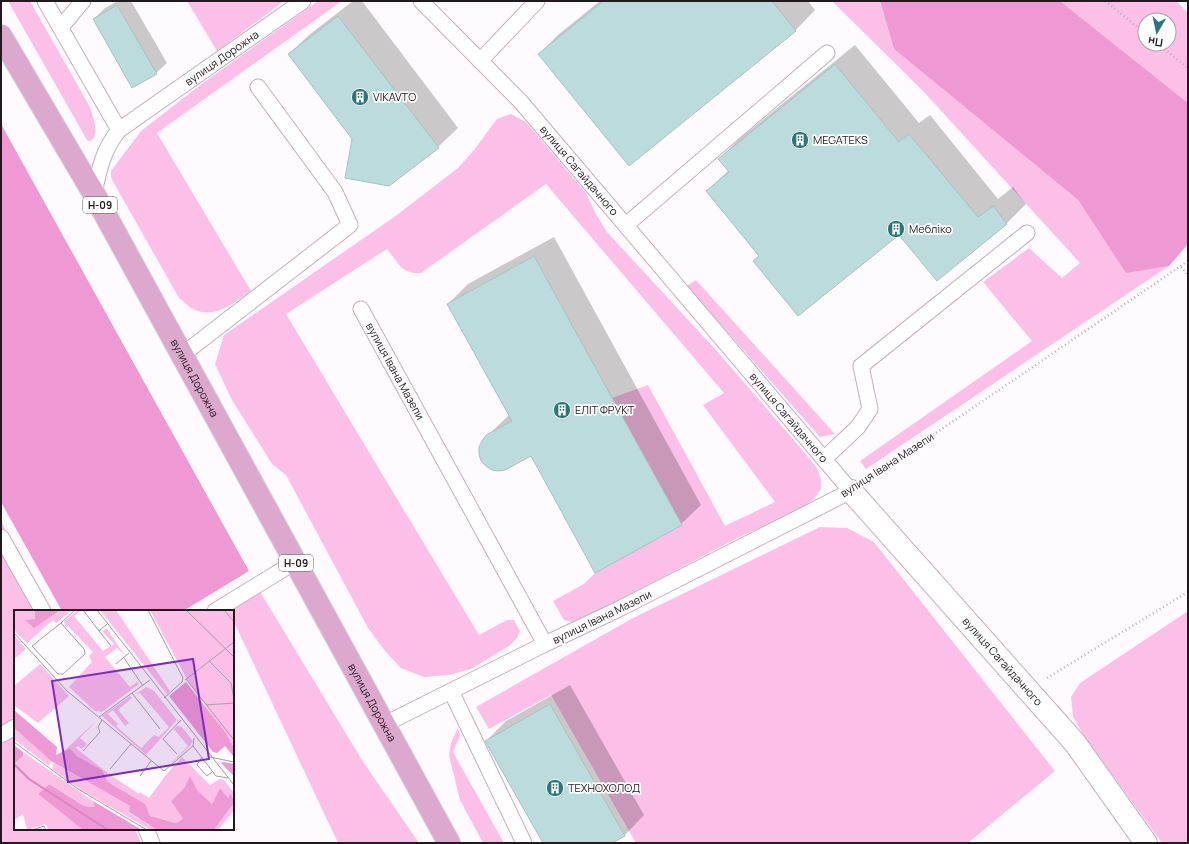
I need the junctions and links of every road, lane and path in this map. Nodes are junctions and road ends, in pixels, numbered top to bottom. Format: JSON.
{"nodes":[{"id":1,"x":45,"y":1,"type":"edge"},
{"id":2,"x":83,"y":1,"type":"edge"},
{"id":3,"x":303,"y":1,"type":"edge"},
{"id":4,"x":421,"y":1,"type":"edge"},
{"id":5,"x":537,"y":1,"type":"edge"},
{"id":6,"x":1105,"y":1,"type":"edge"},
{"id":7,"x":60,"y":27,"type":"junction"},
{"id":8,"x":1137,"y":27,"type":"edge"},
{"id":9,"x":1,"y":36,"type":"edge"},
{"id":10,"x":1168,"y":52,"type":"edge"},
{"id":11,"x":827,"y":53,"type":"dead end"},
{"id":12,"x":480,"y":61,"type":"junction"},
{"id":13,"x":1188,"y":68,"type":"edge"},
{"id":14,"x":258,"y":87,"type":"dead end"},
{"id":15,"x":119,"y":130,"type":"junction"},
{"id":16,"x":94,"y":194,"type":"junction"},
{"id":17,"x":626,"y":225,"type":"junction"},
{"id":18,"x":1027,"y":233,"type":"dead end"},
{"id":19,"x":1188,"y":261,"type":"edge"},
{"id":20,"x":1181,"y":267,"type":"junction"},
{"id":21,"x":1188,"y":275,"type":"edge"},
{"id":22,"x":361,"y":309,"type":"dead end"},
{"id":23,"x":182,"y":355,"type":"junction"},
{"id":24,"x":824,"y":459,"type":"junction"},
{"id":25,"x":851,"y":491,"type":"junction"},
{"id":26,"x":1,"y":536,"type":"edge"},
{"id":27,"x":295,"y":562,"type":"junction"},
{"id":28,"x":1188,"y":592,"type":"edge"},
{"id":29,"x":42,"y":610,"type":"edge"},
{"id":30,"x":217,"y":610,"type":"edge"},
{"id":31,"x":545,"y":644,"type":"junction"},
{"id":32,"x":451,"y":690,"type":"junction"},
{"id":33,"x":1028,"y":690,"type":"junction"},
{"id":34,"x":385,"y":724,"type":"junction"},
{"id":35,"x":14,"y":728,"type":"edge"},
{"id":36,"x":1,"y":735,"type":"edge"},
{"id":37,"x":146,"y":830,"type":"edge"},
{"id":38,"x":152,"y":843,"type":"edge"},
{"id":39,"x":449,"y":843,"type":"edge"},
{"id":40,"x":524,"y":843,"type":"edge"},
{"id":41,"x":1146,"y":843,"type":"edge"}],
"edges":[{"from":1,"to":7,"type":"lane"},
{"from":2,"to":7,"type":"lane"},
{"from":3,"to":15,"type":"lane","name":"вулиця Дорожна"},
{"from":4,"to":12,"type":"lane","name":"вулиця Сагайдачного"},
{"from":5,"to":12,"type":"lane"},
{"from":6,"to":8,"type":"path"},
{"from":7,"to":15,"type":"lane"},
{"from":9,"to":16,"type":"main road","name":"вулиця Дорожна","number":"Н-09"},
{"from":10,"to":13,"type":"path"},
{"from":11,"to":17,"type":"lane"},
{"from":12,"to":17,"type":"lane","name":"вулиця Сагайдачного"},
{"from":14,"to":23,"type":"lane"},
{"from":15,"to":16,"type":"lane","name":"вулиця Дорожна"},
{"from":16,"to":23,"type":"main road","name":"вулиця Дорожна","number":"Н-09"},
{"from":17,"to":24,"type":"lane","name":"вулиця Сагайдачного"},
{"from":18,"to":24,"type":"lane"},
{"from":19,"to":20,"type":"path","name":"вулиця Івана Мазепи"},
{"from":20,"to":21,"type":"path"},
{"from":20,"to":25,"type":"path","name":"вулиця Івана Мазепи"},
{"from":22,"to":31,"type":"lane","name":"вулиця Івана Мазепи"},
{"from":23,"to":27,"type":"main road","name":"вулиця Дорожна","number":"Н-09"},
{"from":24,"to":25,"type":"lane","name":"вулиця Сагайдачного"},
{"from":25,"to":31,"type":"lane","name":"вулиця Івана Мазепи"},
{"from":25,"to":33,"type":"street","name":"вулиця Сагайдачного"},
{"from":26,"to":29,"type":"lane"},
{"from":27,"to":30,"type":"lane"},
{"from":27,"to":34,"type":"main road","name":"вулиця Дорожна","number":"Н-09"},
{"from":28,"to":33,"type":"path"},
{"from":31,"to":32,"type":"lane","name":"вулиця Івана Мазепи"},
{"from":32,"to":34,"type":"lane","name":"вулиця Івана Мазепи"},
{"from":32,"to":40,"type":"lane"},
{"from":33,"to":41,"type":"street","name":"вулиця Сагайдачного"},
{"from":34,"to":39,"type":"main road","name":"вулиця Дорожна","number":"Н-09"},
{"from":35,"to":36,"type":"lane"},
{"from":37,"to":38,"type":"lane"}]}
